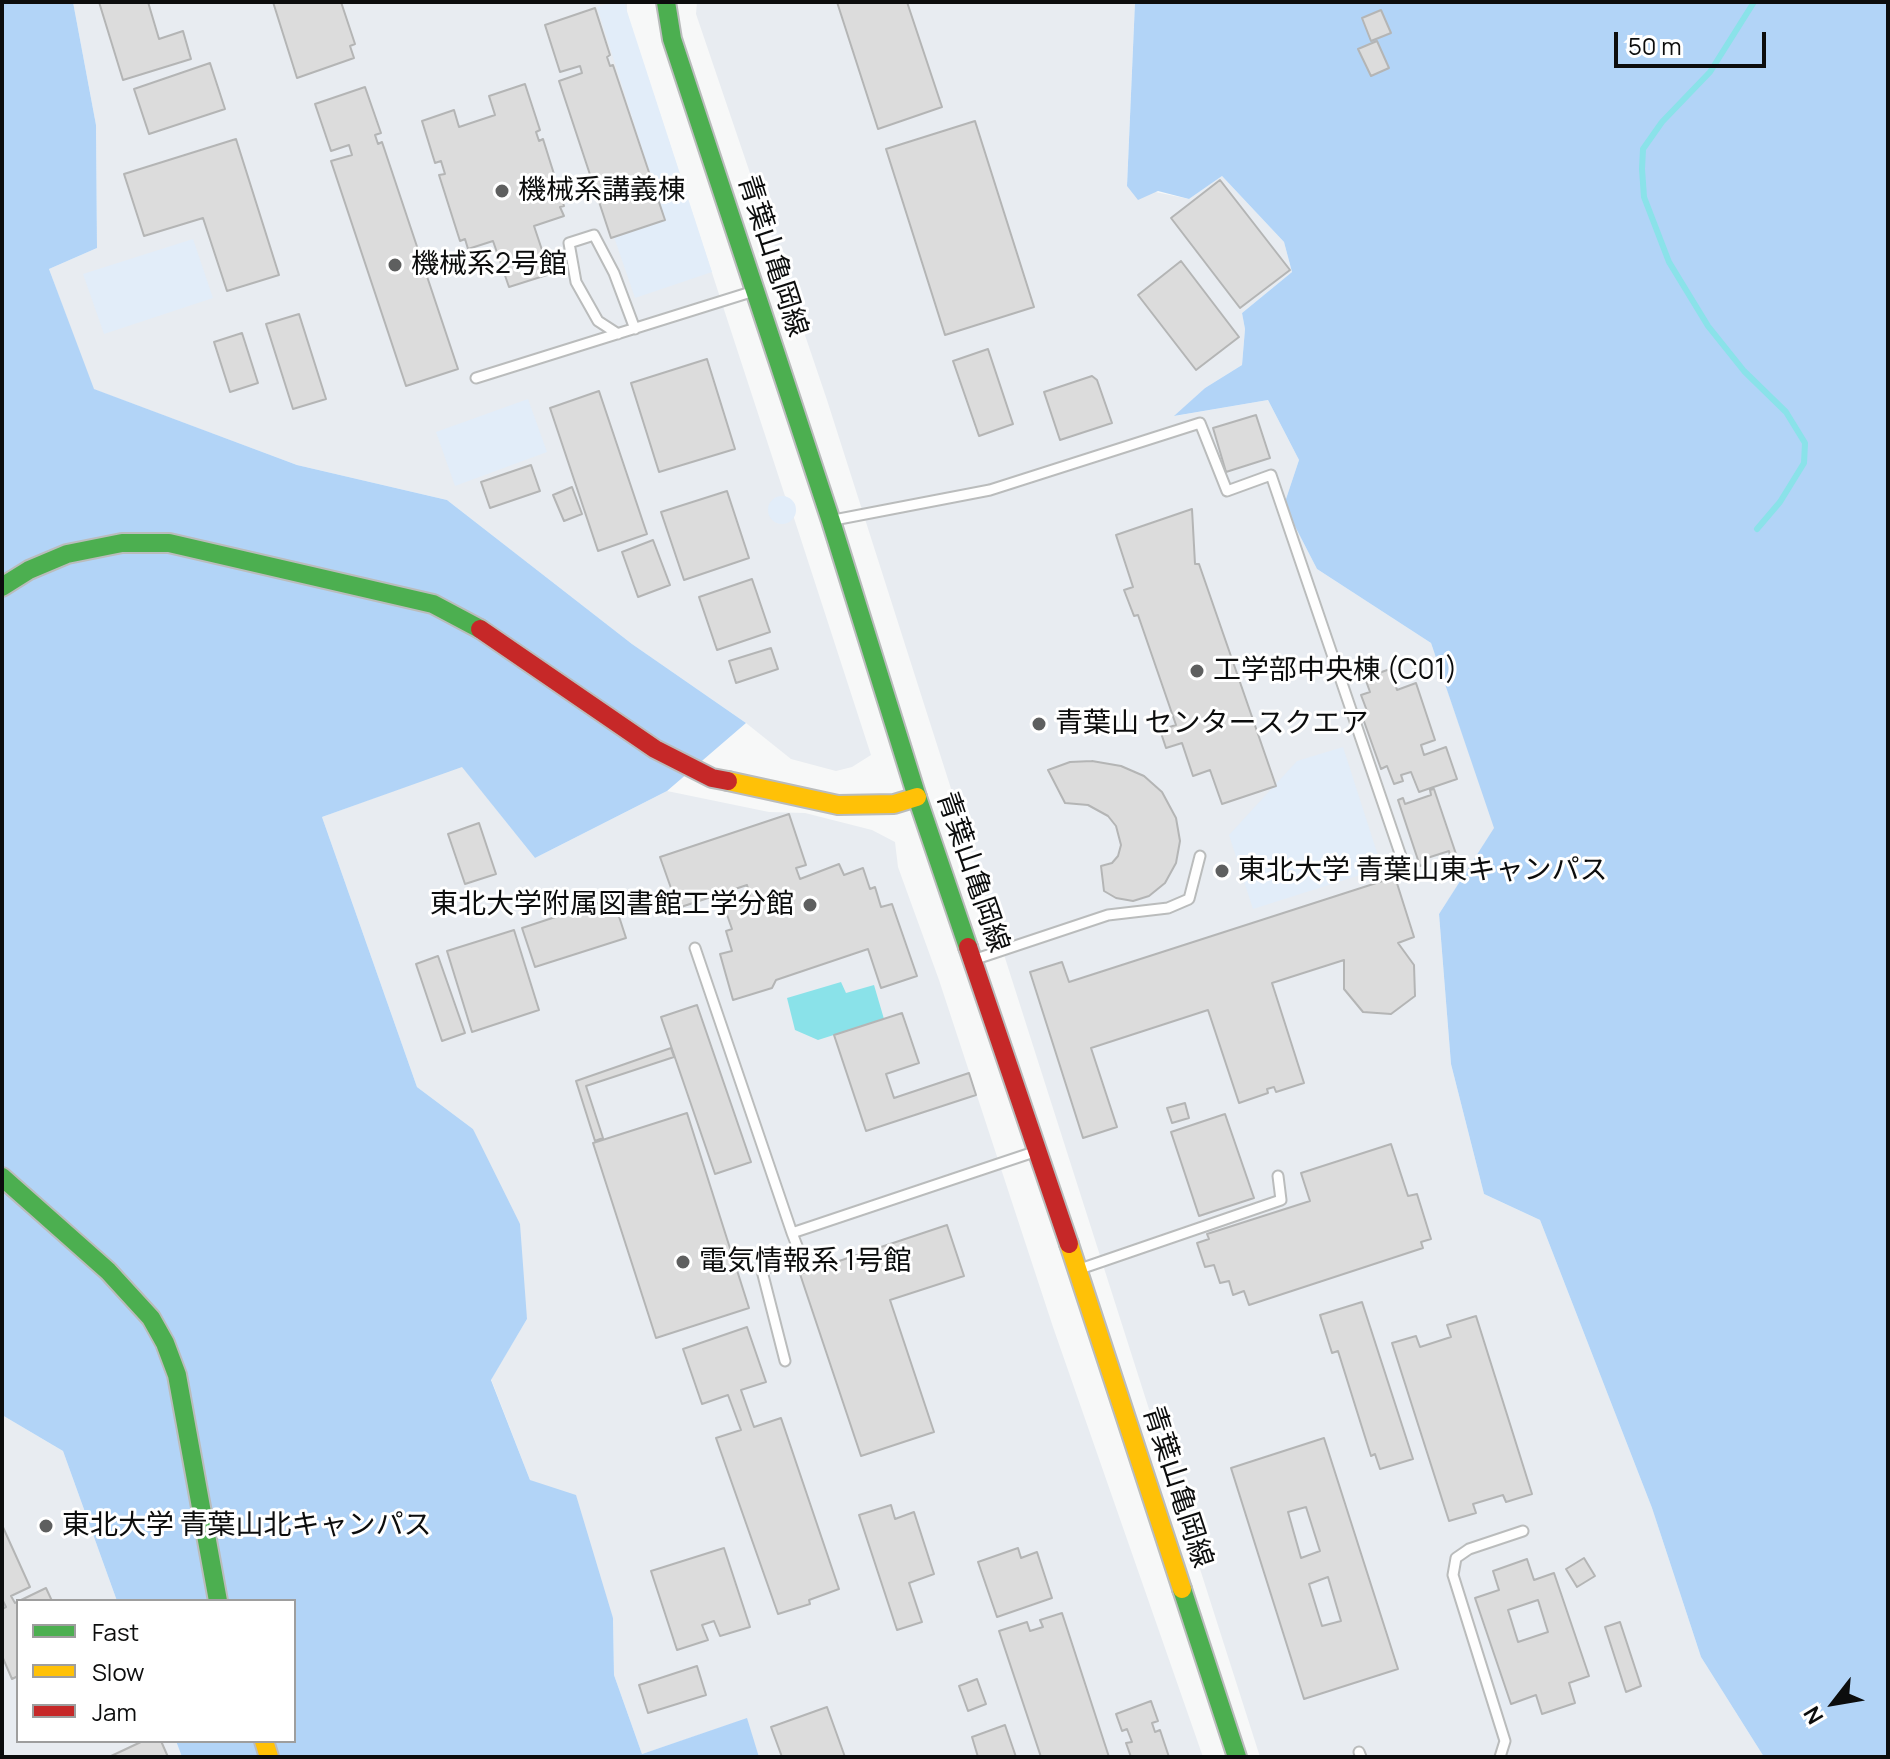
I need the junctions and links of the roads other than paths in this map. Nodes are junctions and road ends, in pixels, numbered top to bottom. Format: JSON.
{"nodes":[{"id":1,"x":666,"y":2,"type":"edge"},
{"id":2,"x":754,"y":291,"type":"junction"},
{"id":3,"x":635,"y":329,"type":"junction"},
{"id":4,"x":618,"y":334,"type":"junction"},
{"id":5,"x":476,"y":378,"type":"dead end"},
{"id":6,"x":831,"y":521,"type":"junction"},
{"id":7,"x":2,"y":587,"type":"edge"},
{"id":8,"x":917,"y":797,"type":"junction"},
{"id":9,"x":1200,"y":856,"type":"dead end"},
{"id":10,"x":1406,"y":871,"type":"dead end"},
{"id":11,"x":695,"y":948,"type":"dead end"},
{"id":12,"x":973,"y":961,"type":"junction"},
{"id":13,"x":1038,"y":1151,"type":"junction"},
{"id":14,"x":1278,"y":1176,"type":"dead end"},
{"id":15,"x":2,"y":1177,"type":"edge"},
{"id":16,"x":792,"y":1233,"type":"junction"},
{"id":17,"x":1077,"y":1270,"type":"junction"},
{"id":18,"x":785,"y":1361,"type":"dead end"},
{"id":19,"x":1523,"y":1531,"type":"dead end"},
{"id":20,"x":218,"y":1599,"type":"edge"},
{"id":21,"x":1237,"y":1757,"type":"edge"},
{"id":22,"x":1500,"y":1757,"type":"edge"}],
"edges":[{"from":1,"to":2,"type":"street","name":"青葉山亀岡線"},
{"from":2,"to":3,"type":"lane"},
{"from":2,"to":6,"type":"street","name":"青葉山亀岡線"},
{"from":3,"to":4,"type":"lane"},
{"from":3,"to":4,"type":"lane"},
{"from":4,"to":5,"type":"lane"},
{"from":6,"to":8,"type":"street","name":"青葉山亀岡線"},
{"from":6,"to":10,"type":"lane"},
{"from":7,"to":8,"type":"street"},
{"from":8,"to":12,"type":"street","name":"青葉山亀岡線"},
{"from":9,"to":12,"type":"lane"},
{"from":11,"to":16,"type":"lane"},
{"from":12,"to":13,"type":"street","name":"青葉山亀岡線"},
{"from":13,"to":16,"type":"lane"},
{"from":13,"to":17,"type":"street","name":"青葉山亀岡線"},
{"from":14,"to":17,"type":"lane"},
{"from":15,"to":20,"type":"street"},
{"from":16,"to":18,"type":"lane"},
{"from":17,"to":21,"type":"street","name":"青葉山亀岡線"},
{"from":19,"to":22,"type":"lane"}]}
